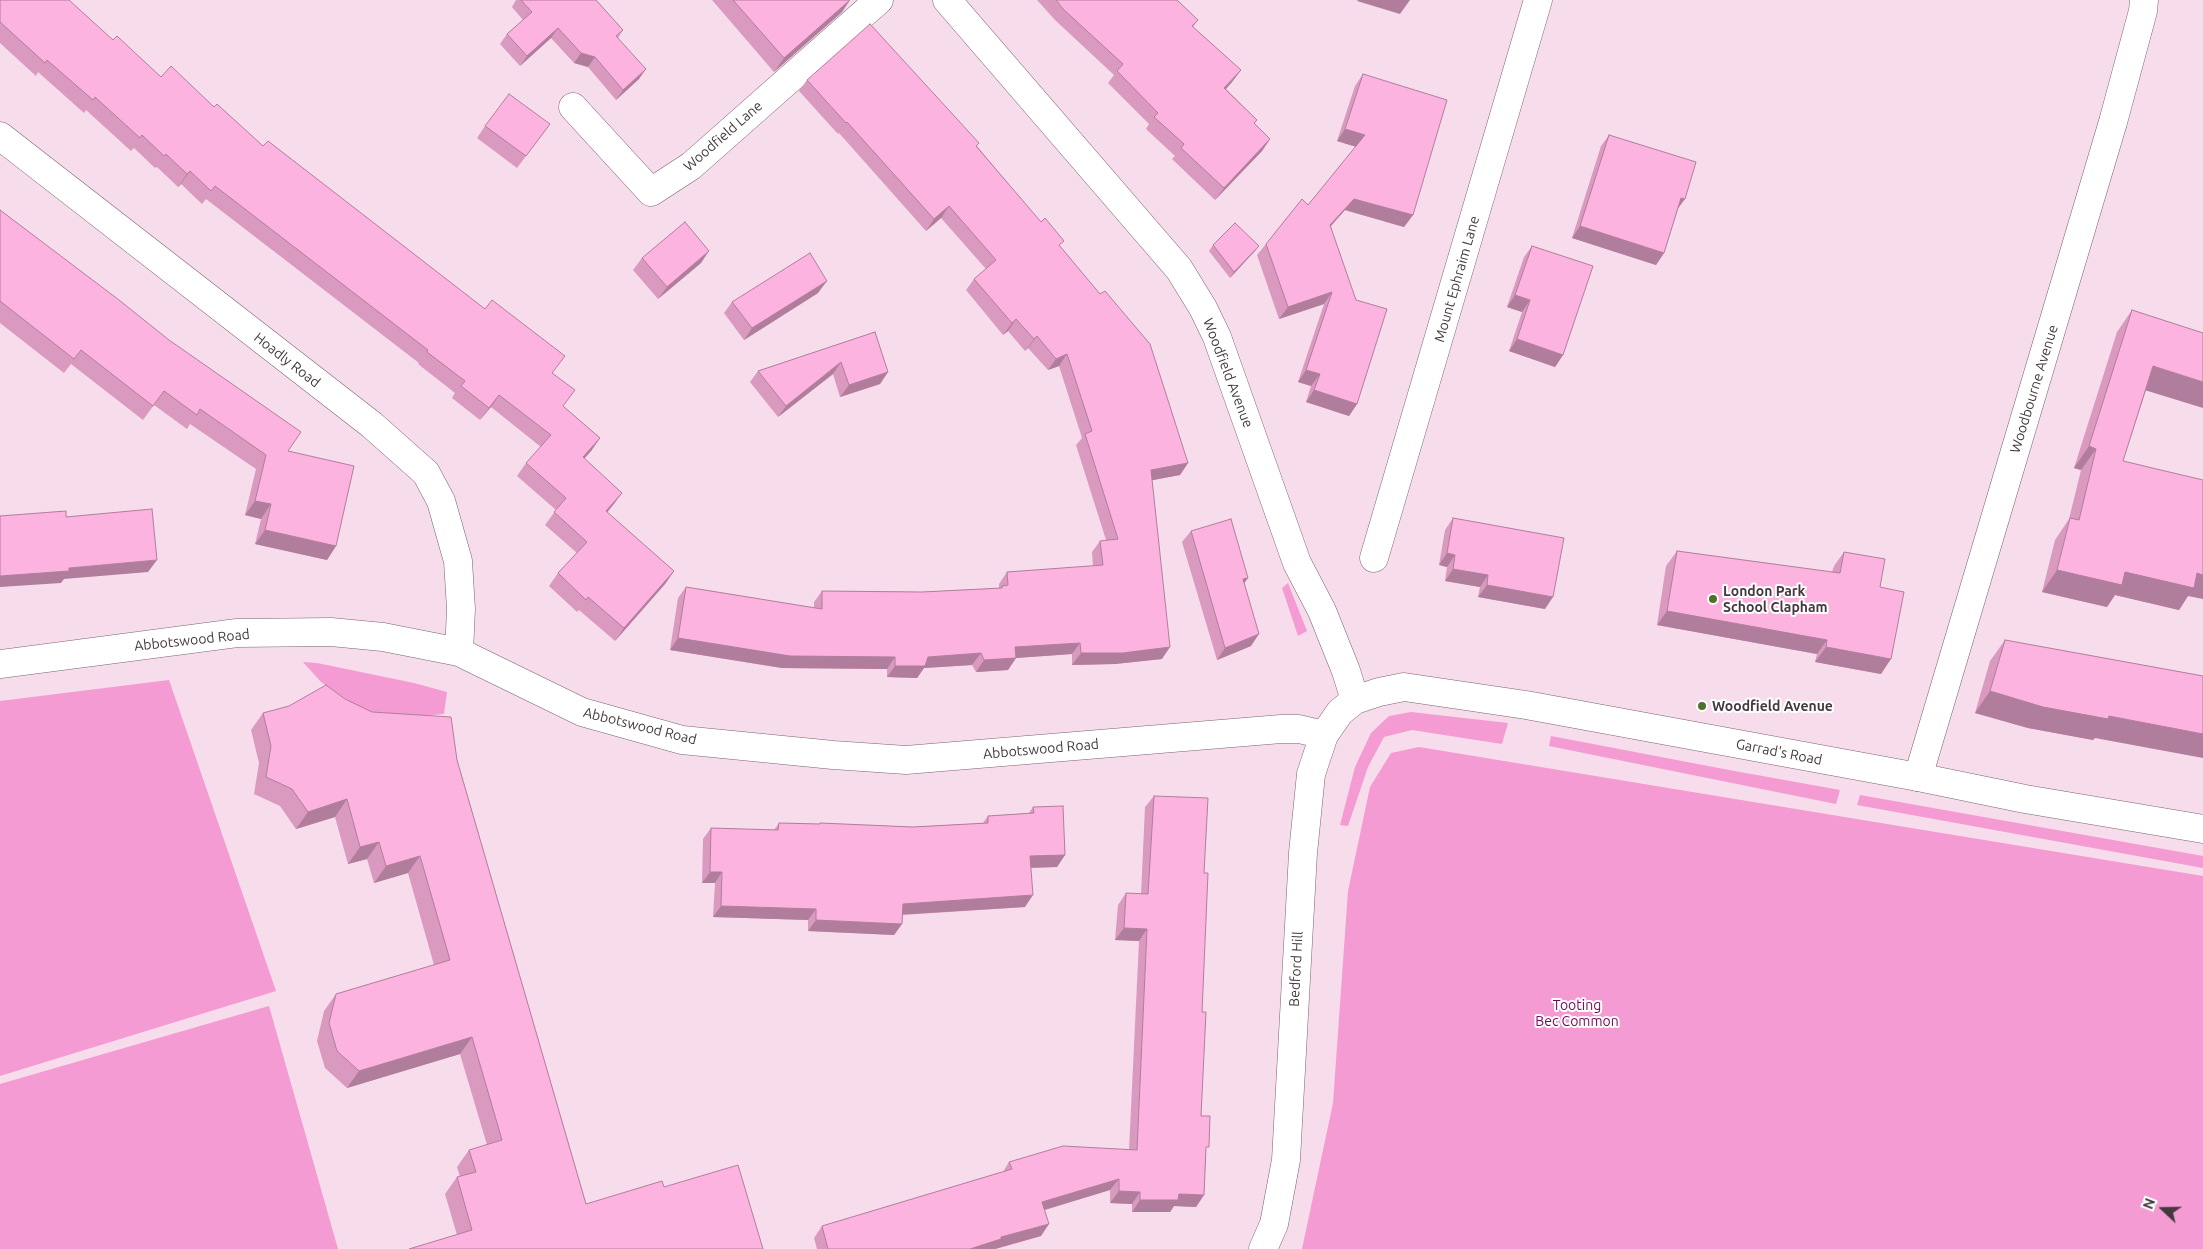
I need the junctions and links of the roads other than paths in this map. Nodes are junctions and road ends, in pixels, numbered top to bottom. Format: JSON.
{"nodes":[{"id":1,"x":879,"y":0,"type":"edge"},
{"id":2,"x":946,"y":0,"type":"edge"},
{"id":3,"x":1538,"y":0,"type":"edge"},
{"id":4,"x":2144,"y":0,"type":"edge"},
{"id":5,"x":573,"y":107,"type":"dead end"},
{"id":6,"x":0,"y":136,"type":"edge"},
{"id":7,"x":1374,"y":558,"type":"dead end"},
{"id":8,"x":458,"y":652,"type":"junction"},
{"id":9,"x":0,"y":664,"type":"edge"},
{"id":10,"x":1355,"y":700,"type":"junction"},
{"id":11,"x":1324,"y":734,"type":"junction"},
{"id":12,"x":1918,"y":777,"type":"junction"},
{"id":13,"x":2203,"y":829,"type":"edge"},
{"id":14,"x":1263,"y":1249,"type":"edge"}],
"edges":[{"from":1,"to":5,"type":"street","name":"Woodfield Lane"},
{"from":2,"to":10,"type":"street","name":"Woodfield Avenue"},
{"from":3,"to":7,"type":"street","name":"Mount Ephraim Lane"},
{"from":4,"to":12,"type":"street","name":"Woodbourne Avenue"},
{"from":6,"to":8,"type":"street","name":"Hoadly Road"},
{"from":8,"to":9,"type":"street","name":"Abbotswood Road"},
{"from":8,"to":11,"type":"street","name":"Abbotswood Road"},
{"from":10,"to":11,"type":"street","name":"Bedford Hill"},
{"from":10,"to":12,"type":"street","name":"Garrad's Road"},
{"from":11,"to":14,"type":"street","name":"Bedford Hill"},
{"from":12,"to":13,"type":"street","name":"Garrad's Road"}]}
